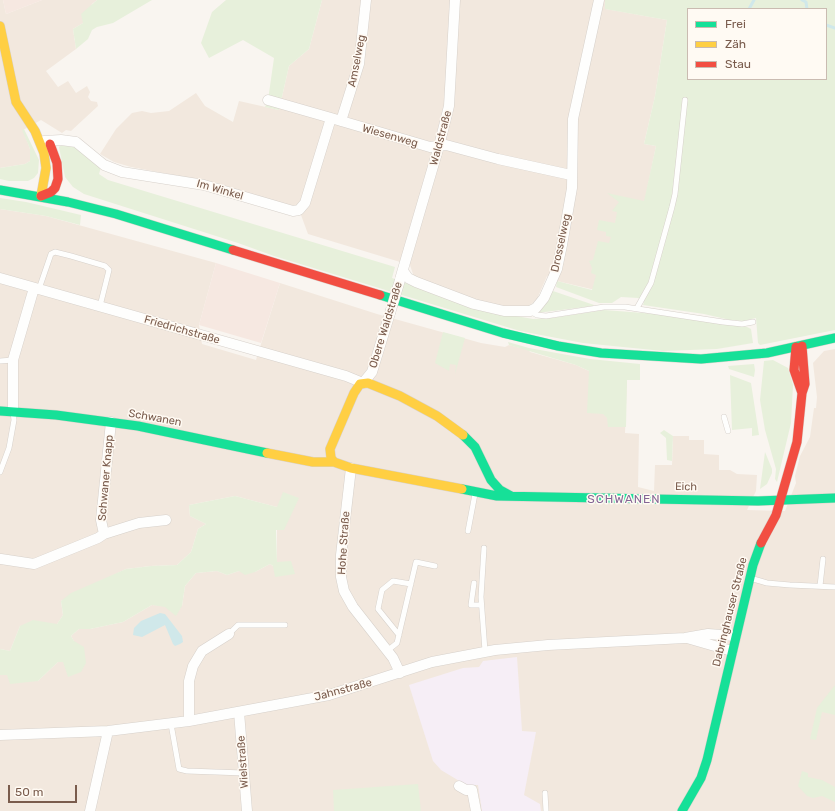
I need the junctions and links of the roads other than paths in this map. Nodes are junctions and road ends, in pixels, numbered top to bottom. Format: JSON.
{"nodes":[{"id":1,"x":366,"y":0,"type":"edge"},
{"id":2,"x":455,"y":0,"type":"edge"},
{"id":3,"x":599,"y":0,"type":"edge"},
{"id":4,"x":0,"y":26,"type":"edge"},
{"id":5,"x":2,"y":40,"type":"edge"},
{"id":6,"x":268,"y":100,"type":"dead end"},
{"id":7,"x":685,"y":100,"type":"dead end"},
{"id":8,"x":331,"y":118,"type":"junction"},
{"id":9,"x":341,"y":121,"type":"junction"},
{"id":10,"x":44,"y":141,"type":"junction"},
{"id":11,"x":439,"y":146,"type":"junction"},
{"id":12,"x":58,"y":171,"type":"junction"},
{"id":13,"x":571,"y":175,"type":"junction"},
{"id":14,"x":64,"y":185,"type":"dead end"},
{"id":15,"x":0,"y":190,"type":"edge"},
{"id":16,"x":70,"y":193,"type":"dead end"},
{"id":17,"x":41,"y":196,"type":"junction"},
{"id":18,"x":80,"y":204,"type":"junction"},
{"id":19,"x":401,"y":275,"type":"junction"},
{"id":20,"x":0,"y":278,"type":"edge"},
{"id":21,"x":36,"y":289,"type":"junction"},
{"id":22,"x":100,"y":306,"type":"junction"},
{"id":23,"x":637,"y":308,"type":"junction"},
{"id":24,"x":530,"y":311,"type":"junction"},
{"id":25,"x":753,"y":322,"type":"dead end"},
{"id":26,"x":835,"y":338,"type":"edge"},
{"id":27,"x":799,"y":347,"type":"junction"},
{"id":28,"x":764,"y":353,"type":"junction"},
{"id":29,"x":13,"y":360,"type":"junction"},
{"id":30,"x":0,"y":361,"type":"edge"},
{"id":31,"x":794,"y":370,"type":"junction"},
{"id":32,"x":363,"y":383,"type":"junction"},
{"id":33,"x":802,"y":393,"type":"junction"},
{"id":34,"x":0,"y":411,"type":"edge"},
{"id":35,"x":12,"y":411,"type":"junction"},
{"id":36,"x":724,"y":417,"type":"dead end"},
{"id":37,"x":111,"y":422,"type":"junction"},
{"id":38,"x":728,"y":431,"type":"dead end"},
{"id":39,"x":330,"y":449,"type":"junction"},
{"id":40,"x":292,"y":457,"type":"junction"},
{"id":41,"x":334,"y":462,"type":"junction"},
{"id":42,"x":351,"y":468,"type":"junction"},
{"id":43,"x":0,"y":472,"type":"edge"},
{"id":44,"x":491,"y":480,"type":"junction"},
{"id":45,"x":479,"y":493,"type":"junction"},
{"id":46,"x":512,"y":496,"type":"junction"},
{"id":47,"x":835,"y":498,"type":"edge"},
{"id":48,"x":781,"y":501,"type":"junction"},
{"id":49,"x":166,"y":520,"type":"dead end"},
{"id":50,"x":468,"y":531,"type":"dead end"},
{"id":51,"x":104,"y":534,"type":"junction"},
{"id":52,"x":484,"y":548,"type":"dead end"},
{"id":53,"x":1,"y":559,"type":"edge"},
{"id":54,"x":823,"y":559,"type":"dead end"},
{"id":55,"x":435,"y":566,"type":"dead end"},
{"id":56,"x":749,"y":578,"type":"junction"},
{"id":57,"x":474,"y":582,"type":"dead end"},
{"id":58,"x":411,"y":584,"type":"junction"},
{"id":59,"x":820,"y":586,"type":"junction"},
{"id":60,"x":835,"y":587,"type":"edge"},
{"id":61,"x":481,"y":604,"type":"junction"},
{"id":62,"x":285,"y":625,"type":"dead end"},
{"id":63,"x":229,"y":634,"type":"joint"},
{"id":64,"x":399,"y":635,"type":"junction"},
{"id":65,"x":735,"y":636,"type":"junction"},
{"id":66,"x":685,"y":638,"type":"junction"},
{"id":67,"x":387,"y":651,"type":"junction"},
{"id":68,"x":485,"y":651,"type":"junction"},
{"id":69,"x":732,"y":652,"type":"junction"},
{"id":70,"x":400,"y":673,"type":"junction"},
{"id":71,"x":238,"y":712,"type":"junction"},
{"id":72,"x":189,"y":721,"type":"junction"},
{"id":73,"x":171,"y":724,"type":"junction"},
{"id":74,"x":108,"y":731,"type":"junction"},
{"id":75,"x":0,"y":735,"type":"edge"},
{"id":76,"x":244,"y":773,"type":"junction"},
{"id":77,"x":459,"y":786,"type":"dead end"},
{"id":78,"x":545,"y":793,"type":"dead end"},
{"id":79,"x":90,"y":811,"type":"edge"},
{"id":80,"x":247,"y":811,"type":"edge"},
{"id":81,"x":476,"y":811,"type":"edge"},
{"id":82,"x":546,"y":811,"type":"edge"},
{"id":83,"x":682,"y":811,"type":"edge"}],
"edges":[{"from":1,"to":9,"type":"street","name":"Amselweg"},
{"from":2,"to":11,"type":"street","name":"Waldstraße"},
{"from":3,"to":13,"type":"street","name":"Drosselweg"},
{"from":4,"to":5,"type":"main road"},
{"from":5,"to":10,"type":"main road"},
{"from":6,"to":8,"type":"street"},
{"from":7,"to":23,"type":"lane"},
{"from":8,"to":9,"type":"street"},
{"from":8,"to":10,"type":"street","name":"Im Winkel"},
{"from":9,"to":11,"type":"street","name":"Wiesenweg"},
{"from":10,"to":12,"type":"main road"},
{"from":10,"to":17,"type":"main road"},
{"from":11,"to":13,"type":"street"},
{"from":11,"to":19,"type":"street","name":"Waldstraße"},
{"from":12,"to":14,"type":"main road"},
{"from":12,"to":17,"type":"main road"},
{"from":13,"to":24,"type":"street","name":"Drosselweg"},
{"from":15,"to":17,"type":"main road"},
{"from":16,"to":18,"type":"main road"},
{"from":17,"to":18,"type":"main road"},
{"from":18,"to":28,"type":"main road"},
{"from":19,"to":24,"type":"street"},
{"from":19,"to":32,"type":"street","name":"Obere Waldstraße","bridge":true},
{"from":20,"to":21,"type":"street","name":"Friedrichstraße"},
{"from":21,"to":22,"type":"street","name":"Friedrichstraße"},
{"from":21,"to":22,"type":"lane"},
{"from":21,"to":29,"type":"street"},
{"from":22,"to":32,"type":"street","name":"Friedrichstraße"},
{"from":23,"to":24,"type":"lane"},
{"from":23,"to":25,"type":"lane"},
{"from":26,"to":27,"type":"main road"},
{"from":27,"to":28,"type":"main road"},
{"from":27,"to":31,"type":"main road","name":"Dabringhauser Straße"},
{"from":27,"to":33,"type":"main road","name":"Dabringhauser Straße"},
{"from":28,"to":31,"type":"main road"},
{"from":29,"to":30,"type":"lane"},
{"from":29,"to":35,"type":"street"},
{"from":31,"to":33,"type":"main road","name":"Dabringhauser Straße"},
{"from":32,"to":39,"type":"main road"},
{"from":32,"to":44,"type":"main road","name":"Obere Waldstraße"},
{"from":33,"to":48,"type":"main road","name":"Dabringhauser Straße"},
{"from":34,"to":35,"type":"main road","name":"Schwanen"},
{"from":35,"to":37,"type":"main road","name":"Schwanen"},
{"from":35,"to":43,"type":"lane"},
{"from":36,"to":38,"type":"lane"},
{"from":37,"to":40,"type":"main road","name":"Schwanen"},
{"from":37,"to":51,"type":"street","name":"Schwaner Knapp"},
{"from":39,"to":40,"type":"main road","name":"Schwanen"},
{"from":39,"to":41,"type":"main road"},
{"from":40,"to":41,"type":"main road","name":"Schwanen"},
{"from":41,"to":42,"type":"main road","name":"Schwanen"},
{"from":42,"to":45,"type":"main road","name":"Schwanen"},
{"from":42,"to":67,"type":"street","name":"Hohe Straße"},
{"from":44,"to":45,"type":"main road"},
{"from":44,"to":46,"type":"main road"},
{"from":45,"to":46,"type":"main road","name":"Eich"},
{"from":45,"to":50,"type":"lane"},
{"from":46,"to":48,"type":"main road","name":"Eich"},
{"from":47,"to":48,"type":"main road","name":"Eich"},
{"from":48,"to":56,"type":"main road","name":"Dabringhauser Straße"},
{"from":49,"to":51,"type":"street","name":"Schwaner Knapp"},
{"from":51,"to":53,"type":"street","name":"Schwaner Knapp"},
{"from":52,"to":61,"type":"lane"},
{"from":54,"to":59,"type":"lane"},
{"from":55,"to":58,"type":"lane"},
{"from":56,"to":59,"type":"lane"},
{"from":56,"to":65,"type":"main road","name":"Dabringhauser Straße"},
{"from":57,"to":61,"type":"lane"},
{"from":58,"to":64,"type":"lane"},
{"from":58,"to":64,"type":"lane"},
{"from":59,"to":60,"type":"lane"},
{"from":61,"to":68,"type":"lane"},
{"from":62,"to":63,"type":"lane"},
{"from":63,"to":72,"type":"street"},
{"from":64,"to":67,"type":"lane"},
{"from":65,"to":66,"type":"street","name":"Jahnstraße"},
{"from":65,"to":69,"type":"main road","name":"Dabringhauser Straße"},
{"from":66,"to":68,"type":"street","name":"Jahnstraße"},
{"from":66,"to":69,"type":"street","name":"Jahnstraße"},
{"from":67,"to":70,"type":"street","name":"Hohe Straße"},
{"from":68,"to":70,"type":"street","name":"Jahnstraße"},
{"from":69,"to":83,"type":"main road","name":"Dabringhauser Straße"},
{"from":70,"to":71,"type":"street","name":"Jahnstraße"},
{"from":71,"to":72,"type":"street","name":"Jahnstraße"},
{"from":71,"to":76,"type":"street","name":"Wielstraße"},
{"from":72,"to":73,"type":"street","name":"Jahnstraße"},
{"from":73,"to":74,"type":"street","name":"Jahnstraße"},
{"from":73,"to":76,"type":"lane"},
{"from":74,"to":75,"type":"street","name":"Jahnstraße"},
{"from":74,"to":79,"type":"street"},
{"from":76,"to":80,"type":"street","name":"Wielstraße"},
{"from":77,"to":81,"type":"street"},
{"from":78,"to":82,"type":"lane"}]}
